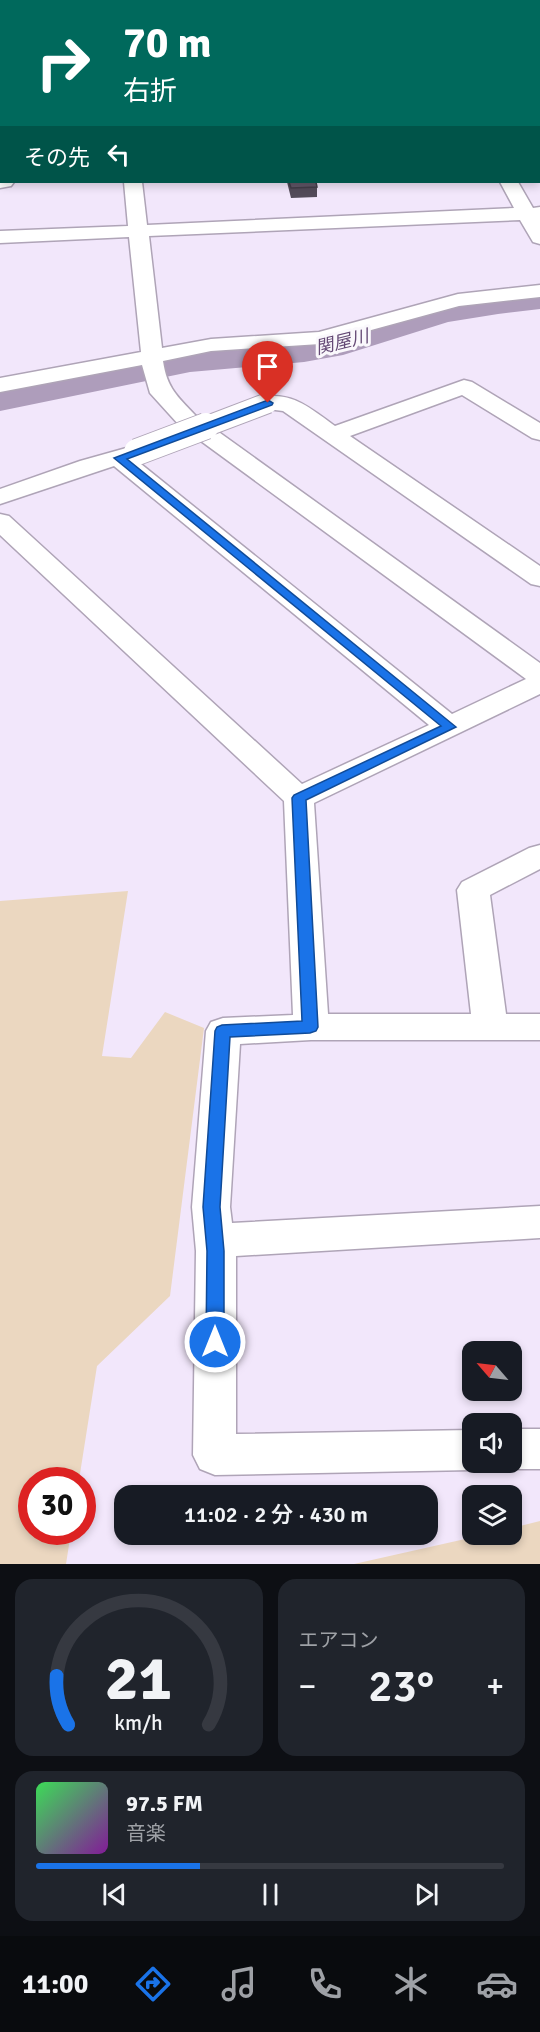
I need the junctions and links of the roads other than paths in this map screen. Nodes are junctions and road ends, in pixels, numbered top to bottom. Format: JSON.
{"nodes":[{"id":1,"x":133,"y":183,"type":"edge"},
{"id":2,"x":510,"y":183,"type":"edge"},
{"id":3,"x":534,"y":214,"type":"edge"},
{"id":4,"x":140,"y":231,"type":"junction"},
{"id":5,"x":0,"y":237,"type":"edge"},
{"id":6,"x":540,"y":238,"type":"edge"},
{"id":7,"x":540,"y":291,"type":"edge"},
{"id":8,"x":153,"y":364,"type":"junction"},
{"id":9,"x":0,"y":385,"type":"edge"},
{"id":10,"x":540,"y":433,"type":"edge"},
{"id":11,"x":334,"y":434,"type":"junction"},
{"id":12,"x":128,"y":455,"type":"junction"},
{"id":13,"x":0,"y":497,"type":"edge"},
{"id":14,"x":0,"y":520,"type":"edge"},
{"id":15,"x":540,"y":578,"type":"edge"},
{"id":16,"x":540,"y":676,"type":"edge"},
{"id":17,"x":540,"y":683,"type":"edge"},
{"id":18,"x":450,"y":727,"type":"junction"},
{"id":19,"x":299,"y":798,"type":"junction"},
{"id":20,"x":540,"y":856,"type":"edge"},
{"id":21,"x":310,"y":1027,"type":"junction"},
{"id":22,"x":490,"y":1027,"type":"junction"},
{"id":23,"x":540,"y":1027,"type":"edge"},
{"id":24,"x":540,"y":1222,"type":"edge"},
{"id":25,"x":215,"y":1241,"type":"junction"},
{"id":26,"x":522,"y":1449,"type":"edge"},
{"id":27,"x":540,"y":1449,"type":"edge"},
{"id":28,"x":462,"y":1450,"type":"edge"}],
"edges":[{"from":1,"to":4,"type":"street"},
{"from":2,"to":3,"type":"street"},
{"from":3,"to":4,"type":"street"},
{"from":3,"to":6,"type":"street"},
{"from":4,"to":5,"type":"street"},
{"from":4,"to":8,"type":"street"},
{"from":7,"to":8,"type":"street"},
{"from":8,"to":9,"type":"street"},
{"from":8,"to":16,"type":"street"},
{"from":10,"to":11,"type":"street"},
{"from":11,"to":12,"type":"street","bridge":true},
{"from":11,"to":15,"type":"street"},
{"from":12,"to":13,"type":"street"},
{"from":12,"to":18,"type":"street"},
{"from":14,"to":19,"type":"street"},
{"from":17,"to":18,"type":"street"},
{"from":18,"to":19,"type":"street"},
{"from":19,"to":21,"type":"street"},
{"from":20,"to":22,"type":"street"},
{"from":21,"to":22,"type":"street"},
{"from":21,"to":25,"type":"street"},
{"from":22,"to":23,"type":"street"},
{"from":24,"to":25,"type":"street"},
{"from":25,"to":28,"type":"street"},
{"from":26,"to":27,"type":"street"}]}
